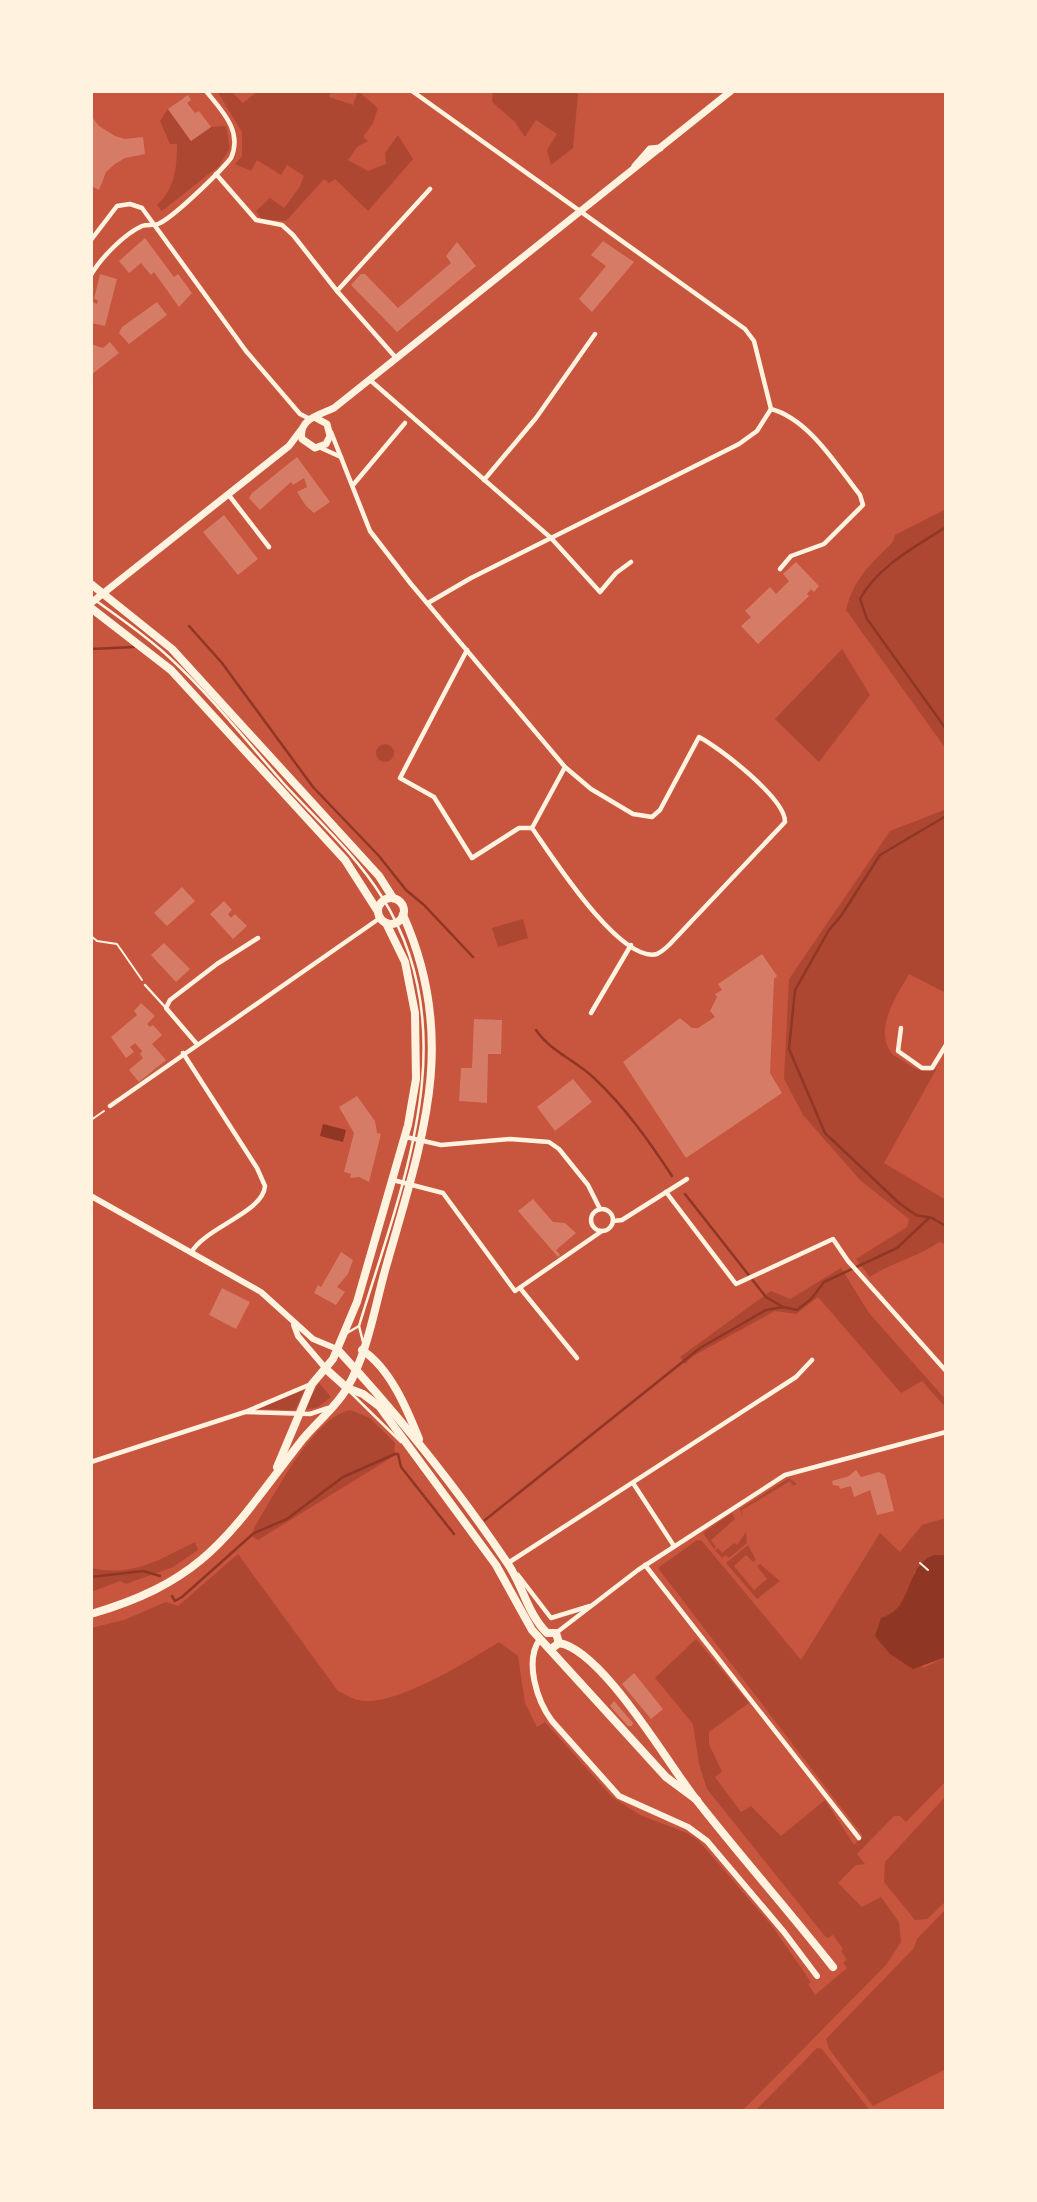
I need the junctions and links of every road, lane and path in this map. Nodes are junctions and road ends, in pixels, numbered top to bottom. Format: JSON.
{"nodes":[{"id":1,"x":206,"y":91,"type":"edge"},
{"id":2,"x":412,"y":91,"type":"edge"},
{"id":3,"x":731,"y":91,"type":"edge"},
{"id":4,"x":216,"y":174,"type":"junction"},
{"id":5,"x":430,"y":189,"type":"dead end"},
{"id":6,"x":583,"y":211,"type":"junction"},
{"id":7,"x":157,"y":225,"type":"junction"},
{"id":8,"x":91,"y":240,"type":"edge"},
{"id":9,"x":91,"y":275,"type":"edge"},
{"id":10,"x":337,"y":291,"type":"junction"},
{"id":11,"x":594,"y":334,"type":"dead end"},
{"id":12,"x":397,"y":359,"type":"junction"},
{"id":13,"x":370,"y":380,"type":"junction"},
{"id":14,"x":334,"y":408,"type":"junction"},
{"id":15,"x":771,"y":409,"type":"junction"},
{"id":16,"x":300,"y":414,"type":"junction"},
{"id":17,"x":313,"y":418,"type":"junction"},
{"id":18,"x":405,"y":423,"type":"dead end"},
{"id":19,"x":301,"y":428,"type":"junction"},
{"id":20,"x":330,"y":429,"type":"junction"},
{"id":21,"x":289,"y":446,"type":"junction"},
{"id":22,"x":308,"y":446,"type":"junction"},
{"id":23,"x":319,"y":448,"type":"junction"},
{"id":24,"x":341,"y":458,"type":"junction"},
{"id":25,"x":484,"y":480,"type":"junction"},
{"id":26,"x":353,"y":485,"type":"junction"},
{"id":27,"x":228,"y":494,"type":"junction"},
{"id":28,"x":551,"y":538,"type":"junction"},
{"id":29,"x":269,"y":547,"type":"dead end"},
{"id":30,"x":631,"y":562,"type":"dead end"},
{"id":31,"x":780,"y":569,"type":"dead end"},
{"id":32,"x":91,"y":584,"type":"edge"},
{"id":33,"x":103,"y":594,"type":"junction"},
{"id":34,"x":92,"y":602,"type":"edge"},
{"id":35,"x":428,"y":603,"type":"junction"},
{"id":36,"x":467,"y":650,"type":"junction"},
{"id":37,"x":565,"y":767,"type":"junction"},
{"id":38,"x":532,"y":828,"type":"junction"},
{"id":39,"x":388,"y":899,"type":"junction"},
{"id":40,"x":403,"y":915,"type":"junction"},
{"id":41,"x":385,"y":918,"type":"junction"},
{"id":42,"x":91,"y":936,"type":"edge"},
{"id":43,"x":258,"y":938,"type":"dead end"},
{"id":44,"x":631,"y":946,"type":"junction"},
{"id":45,"x":145,"y":985,"type":"joint"},
{"id":46,"x":166,"y":1007,"type":"junction"},
{"id":47,"x":591,"y":1013,"type":"dead end"},
{"id":48,"x":901,"y":1028,"type":"dead end"},
{"id":49,"x":197,"y":1044,"type":"junction"},
{"id":50,"x":946,"y":1045,"type":"edge"},
{"id":51,"x":183,"y":1053,"type":"junction"},
{"id":52,"x":110,"y":1106,"type":"joint"},
{"id":53,"x":91,"y":1120,"type":"edge"},
{"id":54,"x":405,"y":1137,"type":"junction"},
{"id":55,"x":418,"y":1140,"type":"junction"},
{"id":56,"x":687,"y":1179,"type":"dead end"},
{"id":57,"x":392,"y":1180,"type":"junction"},
{"id":58,"x":407,"y":1183,"type":"junction"},
{"id":59,"x":666,"y":1192,"type":"junction"},
{"id":60,"x":91,"y":1196,"type":"edge"},
{"id":61,"x":600,"y":1209,"type":"junction"},
{"id":62,"x":613,"y":1221,"type":"junction"},
{"id":63,"x":602,"y":1231,"type":"junction"},
{"id":64,"x":191,"y":1253,"type":"junction"},
{"id":65,"x":518,"y":1289,"type":"junction"},
{"id":66,"x":293,"y":1323,"type":"junction"},
{"id":67,"x":359,"y":1326,"type":"junction"},
{"id":68,"x":342,"y":1335,"type":"junction"},
{"id":69,"x":363,"y":1347,"type":"junction"},
{"id":70,"x":337,"y":1349,"type":"junction"},
{"id":71,"x":577,"y":1358,"type":"dead end"},
{"id":72,"x":812,"y":1360,"type":"dead end"},
{"id":73,"x":356,"y":1369,"type":"junction"},
{"id":74,"x":327,"y":1370,"type":"junction"},
{"id":75,"x":946,"y":1371,"type":"edge"},
{"id":76,"x":312,"y":1384,"type":"junction"},
{"id":77,"x":347,"y":1388,"type":"junction"},
{"id":78,"x":332,"y":1406,"type":"junction"},
{"id":79,"x":245,"y":1412,"type":"junction"},
{"id":80,"x":297,"y":1414,"type":"junction"},
{"id":81,"x":946,"y":1432,"type":"edge"},
{"id":82,"x":425,"y":1451,"type":"junction"},
{"id":83,"x":91,"y":1462,"type":"edge"},
{"id":84,"x":274,"y":1476,"type":"junction"},
{"id":85,"x":633,"y":1483,"type":"junction"},
{"id":86,"x":674,"y":1546,"type":"junction"},
{"id":87,"x":508,"y":1563,"type":"junction"},
{"id":88,"x":920,"y":1563,"type":"dead end"},
{"id":89,"x":645,"y":1565,"type":"junction"},
{"id":90,"x":928,"y":1570,"type":"dead end"},
{"id":91,"x":590,"y":1606,"type":"junction"},
{"id":92,"x":91,"y":1614,"type":"edge"},
{"id":93,"x":548,"y":1635,"type":"junction"},
{"id":94,"x":555,"y":1646,"type":"junction"},
{"id":95,"x":697,"y":1800,"type":"junction"},
{"id":96,"x":859,"y":1838,"type":"dead end"},
{"id":97,"x":833,"y":1967,"type":"dead end"},
{"id":98,"x":817,"y":1976,"type":"dead end"}],
"edges":[{"from":1,"to":4,"type":"street"},
{"from":2,"to":6,"type":"street"},
{"from":3,"to":6,"type":"main road"},
{"from":4,"to":7,"type":"street"},
{"from":4,"to":10,"type":"street"},
{"from":5,"to":10,"type":"street"},
{"from":6,"to":12,"type":"main road"},
{"from":6,"to":15,"type":"street"},
{"from":7,"to":8,"type":"street"},
{"from":7,"to":9,"type":"street"},
{"from":7,"to":16,"type":"street"},
{"from":10,"to":12,"type":"street"},
{"from":11,"to":25,"type":"street"},
{"from":12,"to":13,"type":"main road"},
{"from":13,"to":14,"type":"main road"},
{"from":13,"to":25,"type":"street"},
{"from":14,"to":17,"type":"main road"},
{"from":14,"to":20,"type":"main road"},
{"from":15,"to":28,"type":"street"},
{"from":15,"to":31,"type":"street"},
{"from":16,"to":17,"type":"street"},
{"from":16,"to":19,"type":"street"},
{"from":17,"to":19,"type":"main road"},
{"from":17,"to":20,"type":"main road"},
{"from":18,"to":26,"type":"street"},
{"from":19,"to":21,"type":"main road"},
{"from":19,"to":22,"type":"main road"},
{"from":20,"to":23,"type":"main road"},
{"from":20,"to":24,"type":"street"},
{"from":21,"to":22,"type":"main road"},
{"from":21,"to":27,"type":"main road"},
{"from":22,"to":23,"type":"main road"},
{"from":23,"to":24,"type":"street"},
{"from":24,"to":26,"type":"street"},
{"from":25,"to":28,"type":"street"},
{"from":26,"to":35,"type":"street"},
{"from":27,"to":29,"type":"street"},
{"from":27,"to":33,"type":"main road"},
{"from":28,"to":30,"type":"street"},
{"from":28,"to":35,"type":"street"},
{"from":32,"to":33,"type":"main road"},
{"from":33,"to":34,"type":"main road"},
{"from":33,"to":39,"type":"main road"},
{"from":34,"to":39,"type":"lane"},
{"from":34,"to":41,"type":"main road"},
{"from":35,"to":36,"type":"street"},
{"from":36,"to":37,"type":"street"},
{"from":36,"to":38,"type":"street"},
{"from":37,"to":38,"type":"street"},
{"from":37,"to":44,"type":"street"},
{"from":38,"to":44,"type":"street"},
{"from":39,"to":40,"type":"main road"},
{"from":39,"to":41,"type":"main road"},
{"from":39,"to":41,"type":"lane"},
{"from":40,"to":41,"type":"main road"},
{"from":40,"to":55,"type":"main road"},
{"from":41,"to":49,"type":"street"},
{"from":41,"to":54,"type":"main road"},
{"from":41,"to":55,"type":"lane"},
{"from":42,"to":45,"type":"path"},
{"from":43,"to":46,"type":"street"},
{"from":44,"to":47,"type":"street"},
{"from":45,"to":46,"type":"lane"},
{"from":46,"to":49,"type":"street"},
{"from":48,"to":50,"type":"street"},
{"from":49,"to":51,"type":"street"},
{"from":51,"to":52,"type":"street"},
{"from":51,"to":64,"type":"street"},
{"from":52,"to":53,"type":"path"},
{"from":54,"to":55,"type":"street"},
{"from":54,"to":57,"type":"main road"},
{"from":55,"to":58,"type":"main road"},
{"from":55,"to":61,"type":"street"},
{"from":56,"to":59,"type":"street"},
{"from":57,"to":58,"type":"street"},
{"from":57,"to":68,"type":"main road"},
{"from":58,"to":65,"type":"street"},
{"from":58,"to":67,"type":"lane"},
{"from":58,"to":69,"type":"main road"},
{"from":59,"to":62,"type":"street"},
{"from":59,"to":75,"type":"street"},
{"from":60,"to":64,"type":"street"},
{"from":61,"to":62,"type":"street"},
{"from":61,"to":63,"type":"street"},
{"from":62,"to":63,"type":"street"},
{"from":63,"to":65,"type":"street"},
{"from":64,"to":66,"type":"street"},
{"from":65,"to":71,"type":"street"},
{"from":66,"to":70,"type":"street"},
{"from":66,"to":74,"type":"street"},
{"from":67,"to":68,"type":"lane"},
{"from":67,"to":69,"type":"lane"},
{"from":68,"to":70,"type":"main road"},
{"from":69,"to":73,"type":"main road"},
{"from":69,"to":82,"type":"main road"},
{"from":70,"to":73,"type":"main road"},
{"from":70,"to":74,"type":"main road"},
{"from":72,"to":85,"type":"street"},
{"from":73,"to":77,"type":"main road"},
{"from":73,"to":82,"type":"main road"},
{"from":74,"to":76,"type":"main road"},
{"from":74,"to":77,"type":"main road"},
{"from":76,"to":79,"type":"street"},
{"from":76,"to":80,"type":"main road"},
{"from":77,"to":78,"type":"main road"},
{"from":77,"to":93,"type":"main road"},
{"from":78,"to":80,"type":"street"},
{"from":78,"to":84,"type":"main road"},
{"from":79,"to":80,"type":"street"},
{"from":79,"to":83,"type":"street"},
{"from":80,"to":84,"type":"main road"},
{"from":81,"to":86,"type":"street"},
{"from":82,"to":87,"type":"main road"},
{"from":84,"to":92,"type":"main road"},
{"from":85,"to":86,"type":"street"},
{"from":85,"to":87,"type":"street"},
{"from":86,"to":89,"type":"street"},
{"from":87,"to":91,"type":"street"},
{"from":87,"to":93,"type":"main road"},
{"from":88,"to":90,"type":"path"},
{"from":89,"to":91,"type":"street"},
{"from":89,"to":96,"type":"street"},
{"from":91,"to":93,"type":"street"},
{"from":93,"to":94,"type":"main road"},
{"from":93,"to":94,"type":"main road"},
{"from":93,"to":98,"type":"street"},
{"from":94,"to":95,"type":"main road"},
{"from":94,"to":95,"type":"main road"},
{"from":95,"to":97,"type":"main road"}]}
